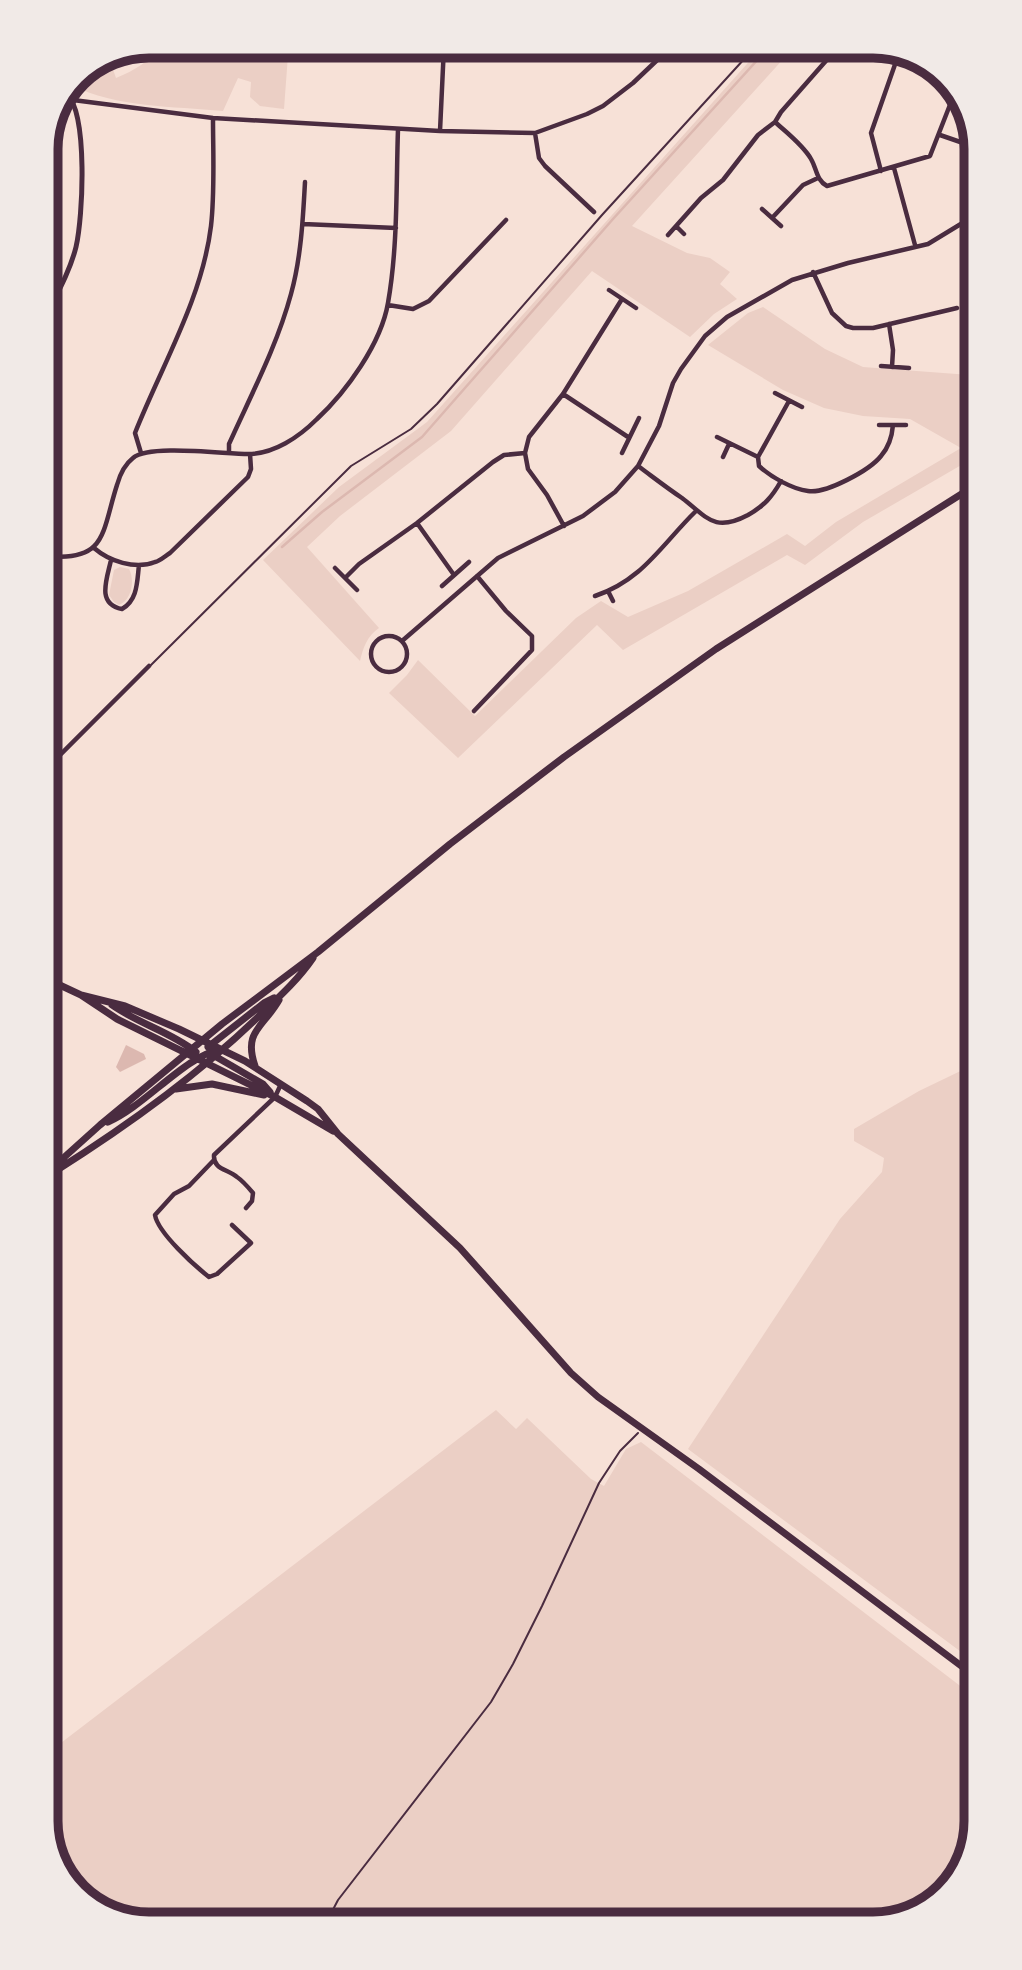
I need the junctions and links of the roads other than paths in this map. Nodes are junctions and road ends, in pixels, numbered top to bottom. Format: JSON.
{"nodes":[{"id":1,"x":443,"y":58,"type":"edge"},
{"id":2,"x":659,"y":58,"type":"edge"},
{"id":3,"x":745,"y":58,"type":"edge"},
{"id":4,"x":828,"y":58,"type":"edge"},
{"id":5,"x":897,"y":61,"type":"edge"},
{"id":6,"x":73,"y":100,"type":"joint"},
{"id":7,"x":951,"y":102,"type":"edge"},
{"id":8,"x":213,"y":118,"type":"junction"},
{"id":9,"x":775,"y":122,"type":"junction"},
{"id":10,"x":398,"y":129,"type":"junction"},
{"id":11,"x":440,"y":131,"type":"junction"},
{"id":12,"x":534,"y":133,"type":"junction"},
{"id":13,"x":940,"y":135,"type":"junction"},
{"id":14,"x":964,"y":143,"type":"edge"},
{"id":15,"x":894,"y":168,"type":"junction"},
{"id":16,"x":881,"y":171,"type":"junction"},
{"id":17,"x":818,"y":178,"type":"junction"},
{"id":18,"x":305,"y":182,"type":"dead end"},
{"id":19,"x":762,"y":209,"type":"dead end"},
{"id":20,"x":594,"y":212,"type":"dead end"},
{"id":21,"x":772,"y":218,"type":"junction"},
{"id":22,"x":506,"y":220,"type":"dead end"},
{"id":23,"x":492,"y":222,"type":"dead end"},
{"id":24,"x":964,"y":222,"type":"edge"},
{"id":25,"x":303,"y":224,"type":"junction"},
{"id":26,"x":676,"y":226,"type":"junction"},
{"id":27,"x":781,"y":226,"type":"dead end"},
{"id":28,"x":396,"y":228,"type":"junction"},
{"id":29,"x":499,"y":228,"type":"junction"},
{"id":30,"x":684,"y":234,"type":"dead end"},
{"id":31,"x":667,"y":235,"type":"dead end"},
{"id":32,"x":915,"y":245,"type":"junction"},
{"id":33,"x":813,"y":272,"type":"junction"},
{"id":34,"x":58,"y":290,"type":"edge"},
{"id":35,"x":609,"y":290,"type":"dead end"},
{"id":36,"x":622,"y":299,"type":"junction"},
{"id":37,"x":388,"y":305,"type":"junction"},
{"id":38,"x":635,"y":308,"type":"dead end"},
{"id":39,"x":957,"y":308,"type":"dead end"},
{"id":40,"x":889,"y":324,"type":"junction"},
{"id":41,"x":881,"y":366,"type":"dead end"},
{"id":42,"x":892,"y":367,"type":"junction"},
{"id":43,"x":909,"y":368,"type":"dead end"},
{"id":44,"x":775,"y":393,"type":"dead end"},
{"id":45,"x":563,"y":394,"type":"junction"},
{"id":46,"x":789,"y":401,"type":"junction"},
{"id":47,"x":802,"y":407,"type":"dead end"},
{"id":48,"x":639,"y":418,"type":"dead end"},
{"id":49,"x":879,"y":425,"type":"dead end"},
{"id":50,"x":893,"y":425,"type":"junction"},
{"id":51,"x":906,"y":425,"type":"dead end"},
{"id":52,"x":628,"y":437,"type":"junction"},
{"id":53,"x":717,"y":437,"type":"dead end"},
{"id":54,"x":729,"y":444,"type":"junction"},
{"id":55,"x":141,"y":453,"type":"junction"},
{"id":56,"x":229,"y":453,"type":"junction"},
{"id":57,"x":525,"y":453,"type":"junction"},
{"id":58,"x":622,"y":453,"type":"dead end"},
{"id":59,"x":250,"y":454,"type":"junction"},
{"id":60,"x":723,"y":457,"type":"dead end"},
{"id":61,"x":758,"y":457,"type":"junction"},
{"id":62,"x":638,"y":466,"type":"junction"},
{"id":63,"x":781,"y":481,"type":"junction"},
{"id":64,"x":964,"y":492,"type":"edge"},
{"id":65,"x":696,"y":511,"type":"junction"},
{"id":66,"x":417,"y":523,"type":"junction"},
{"id":67,"x":564,"y":527,"type":"junction"},
{"id":68,"x":94,"y":548,"type":"junction"},
{"id":69,"x":58,"y":556,"type":"edge"},
{"id":70,"x":111,"y":560,"type":"junction"},
{"id":71,"x":469,"y":562,"type":"dead end"},
{"id":72,"x":139,"y":565,"type":"junction"},
{"id":73,"x":335,"y":568,"type":"dead end"},
{"id":74,"x":454,"y":575,"type":"junction"},
{"id":75,"x":477,"y":576,"type":"junction"},
{"id":76,"x":345,"y":578,"type":"junction"},
{"id":77,"x":442,"y":586,"type":"dead end"},
{"id":78,"x":357,"y":590,"type":"dead end"},
{"id":79,"x":608,"y":592,"type":"junction"},
{"id":80,"x":595,"y":596,"type":"dead end"},
{"id":81,"x":613,"y":601,"type":"dead end"},
{"id":82,"x":402,"y":641,"type":"junction"},
{"id":83,"x":149,"y":666,"type":"joint"},
{"id":84,"x":474,"y":711,"type":"dead end"},
{"id":85,"x":58,"y":757,"type":"edge"},
{"id":86,"x":318,"y":952,"type":"junction"},
{"id":87,"x":58,"y":984,"type":"edge"},
{"id":88,"x":282,"y":993,"type":"junction"},
{"id":89,"x":81,"y":995,"type":"junction"},
{"id":90,"x":108,"y":1002,"type":"junction"},
{"id":91,"x":209,"y":1048,"type":"junction"},
{"id":92,"x":222,"y":1050,"type":"junction"},
{"id":93,"x":195,"y":1054,"type":"junction"},
{"id":94,"x":206,"y":1063,"type":"junction"},
{"id":95,"x":255,"y":1067,"type":"junction"},
{"id":96,"x":282,"y":1083,"type":"junction"},
{"id":97,"x":176,"y":1088,"type":"junction"},
{"id":98,"x":275,"y":1097,"type":"junction"},
{"id":99,"x":338,"y":1133,"type":"junction"},
{"id":100,"x":214,"y":1161,"type":"junction"},
{"id":101,"x":58,"y":1164,"type":"edge"},
{"id":102,"x":58,"y":1167,"type":"edge"},
{"id":103,"x":246,"y":1208,"type":"dead end"},
{"id":104,"x":232,"y":1224,"type":"dead end"},
{"id":105,"x":964,"y":1669,"type":"edge"}],
"edges":[{"from":1,"to":11,"type":"street"},
{"from":2,"to":12,"type":"street"},
{"from":3,"to":83,"type":"lane"},
{"from":4,"to":9,"type":"street"},
{"from":5,"to":16,"type":"street"},
{"from":6,"to":8,"type":"street"},
{"from":6,"to":34,"type":"street"},
{"from":7,"to":13,"type":"street"},
{"from":8,"to":10,"type":"street"},
{"from":8,"to":55,"type":"street"},
{"from":9,"to":17,"type":"street"},
{"from":9,"to":26,"type":"street"},
{"from":10,"to":11,"type":"street"},
{"from":10,"to":28,"type":"street"},
{"from":11,"to":12,"type":"street"},
{"from":12,"to":20,"type":"street"},
{"from":13,"to":14,"type":"street"},
{"from":13,"to":15,"type":"street"},
{"from":15,"to":16,"type":"street"},
{"from":15,"to":32,"type":"street"},
{"from":16,"to":17,"type":"street"},
{"from":17,"to":21,"type":"street"},
{"from":18,"to":25,"type":"street"},
{"from":19,"to":21,"type":"street"},
{"from":21,"to":27,"type":"street"},
{"from":22,"to":29,"type":"street"},
{"from":23,"to":29,"type":"street"},
{"from":24,"to":32,"type":"street"},
{"from":25,"to":28,"type":"street"},
{"from":25,"to":56,"type":"street"},
{"from":26,"to":30,"type":"street"},
{"from":26,"to":31,"type":"street"},
{"from":28,"to":37,"type":"street"},
{"from":29,"to":37,"type":"street"},
{"from":32,"to":33,"type":"street"},
{"from":33,"to":40,"type":"street"},
{"from":33,"to":62,"type":"street"},
{"from":35,"to":36,"type":"street"},
{"from":36,"to":38,"type":"street"},
{"from":36,"to":45,"type":"street"},
{"from":37,"to":59,"type":"street"},
{"from":39,"to":40,"type":"street"},
{"from":40,"to":42,"type":"street"},
{"from":41,"to":42,"type":"street"},
{"from":42,"to":43,"type":"street"},
{"from":44,"to":46,"type":"street"},
{"from":45,"to":52,"type":"street"},
{"from":45,"to":57,"type":"street"},
{"from":46,"to":47,"type":"street"},
{"from":46,"to":61,"type":"street"},
{"from":48,"to":52,"type":"street"},
{"from":49,"to":50,"type":"street"},
{"from":50,"to":51,"type":"street"},
{"from":50,"to":63,"type":"street"},
{"from":52,"to":58,"type":"street"},
{"from":53,"to":54,"type":"street"},
{"from":54,"to":60,"type":"street"},
{"from":54,"to":61,"type":"street"},
{"from":55,"to":56,"type":"street"},
{"from":55,"to":68,"type":"street"},
{"from":56,"to":59,"type":"street"},
{"from":57,"to":66,"type":"street"},
{"from":57,"to":67,"type":"street"},
{"from":59,"to":72,"type":"street"},
{"from":61,"to":63,"type":"street"},
{"from":62,"to":65,"type":"street"},
{"from":62,"to":67,"type":"street"},
{"from":63,"to":65,"type":"street"},
{"from":64,"to":86,"type":"highway"},
{"from":65,"to":79,"type":"street"},
{"from":66,"to":74,"type":"street"},
{"from":66,"to":76,"type":"street"},
{"from":67,"to":75,"type":"street"},
{"from":68,"to":69,"type":"street"},
{"from":68,"to":70,"type":"street"},
{"from":70,"to":72,"type":"street"},
{"from":70,"to":72,"type":"street"},
{"from":71,"to":74,"type":"street"},
{"from":73,"to":76,"type":"street"},
{"from":74,"to":77,"type":"street"},
{"from":75,"to":82,"type":"street"},
{"from":75,"to":84,"type":"street"},
{"from":76,"to":78,"type":"street"},
{"from":79,"to":80,"type":"street"},
{"from":79,"to":81,"type":"street"},
{"from":82,"to":82,"type":"street"},
{"from":83,"to":85,"type":"street"},
{"from":86,"to":88,"type":"highway"},
{"from":86,"to":91,"type":"highway"},
{"from":87,"to":89,"type":"highway"},
{"from":88,"to":91,"type":"highway"},
{"from":88,"to":92,"type":"highway"},
{"from":88,"to":95,"type":"highway"},
{"from":89,"to":90,"type":"highway"},
{"from":89,"to":93,"type":"highway"},
{"from":90,"to":91,"type":"highway"},
{"from":90,"to":93,"type":"highway"},
{"from":91,"to":92,"type":"highway"},
{"from":91,"to":93,"type":"highway"},
{"from":91,"to":93,"type":"highway"},
{"from":91,"to":94,"type":"highway"},
{"from":91,"to":98,"type":"highway"},
{"from":92,"to":95,"type":"highway"},
{"from":93,"to":94,"type":"highway"},
{"from":93,"to":101,"type":"highway"},
{"from":94,"to":97,"type":"highway"},
{"from":94,"to":98,"type":"highway"},
{"from":95,"to":96,"type":"highway"},
{"from":96,"to":98,"type":"street"},
{"from":96,"to":99,"type":"highway"},
{"from":97,"to":98,"type":"highway"},
{"from":97,"to":102,"type":"highway"},
{"from":98,"to":99,"type":"highway"},
{"from":98,"to":100,"type":"street"},
{"from":99,"to":105,"type":"highway"},
{"from":100,"to":103,"type":"street"},
{"from":100,"to":104,"type":"street"}]}
